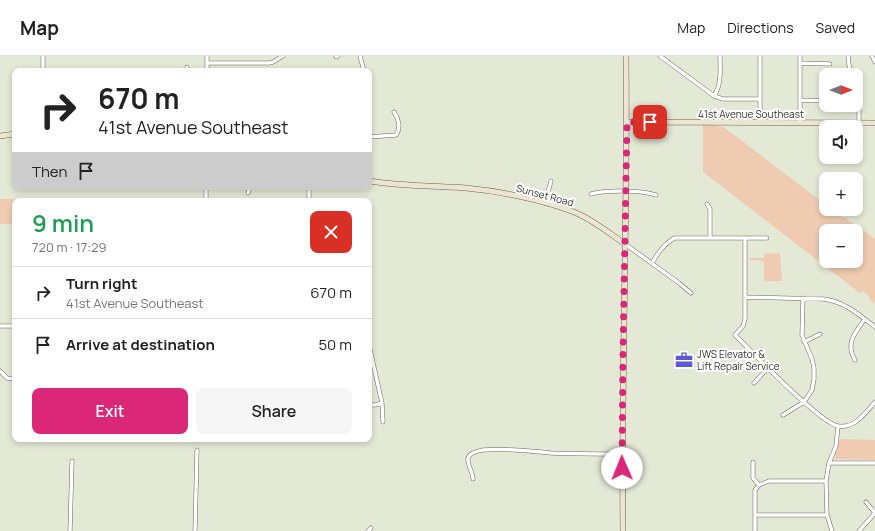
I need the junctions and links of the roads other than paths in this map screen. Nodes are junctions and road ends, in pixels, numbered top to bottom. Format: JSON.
{"nodes":[{"id":1,"x":43,"y":56,"type":"edge"},
{"id":2,"x":207,"y":56,"type":"edge"},
{"id":3,"x":283,"y":56,"type":"edge"},
{"id":4,"x":360,"y":56,"type":"edge"},
{"id":5,"x":626,"y":56,"type":"edge"},
{"id":6,"x":660,"y":56,"type":"edge"},
{"id":7,"x":720,"y":56,"type":"edge"},
{"id":8,"x":760,"y":56,"type":"edge"},
{"id":9,"x":800,"y":56,"type":"edge"},
{"id":10,"x":848,"y":56,"type":"edge"},
{"id":11,"x":872,"y":56,"type":"edge"},
{"id":12,"x":875,"y":62,"type":"edge"},
{"id":13,"x":800,"y":63,"type":"junction"},
{"id":14,"x":207,"y":64,"type":"junction"},
{"id":15,"x":830,"y":64,"type":"dead end"},
{"id":16,"x":43,"y":68,"type":"edge"},
{"id":17,"x":207,"y":68,"type":"edge"},
{"id":18,"x":363,"y":68,"type":"edge"},
{"id":19,"x":850,"y":68,"type":"edge"},
{"id":20,"x":714,"y":96,"type":"junction"},
{"id":21,"x":760,"y":99,"type":"junction"},
{"id":22,"x":800,"y":100,"type":"junction"},
{"id":23,"x":819,"y":101,"type":"edge"},
{"id":24,"x":394,"y":112,"type":"dead end"},
{"id":25,"x":627,"y":122,"type":"junction"},
{"id":26,"x":760,"y":123,"type":"junction"},
{"id":27,"x":800,"y":123,"type":"junction"},
{"id":28,"x":819,"y":123,"type":"edge"},
{"id":29,"x":863,"y":123,"type":"edge"},
{"id":30,"x":875,"y":123,"type":"edge"},
{"id":31,"x":12,"y":134,"type":"edge"},
{"id":32,"x":0,"y":136,"type":"edge"},
{"id":33,"x":372,"y":137,"type":"edge"},
{"id":34,"x":552,"y":181,"type":"dead end"},
{"id":35,"x":372,"y":182,"type":"edge"},
{"id":36,"x":249,"y":190,"type":"edge"},
{"id":37,"x":625,"y":192,"type":"junction"},
{"id":38,"x":248,"y":194,"type":"dead end"},
{"id":39,"x":591,"y":194,"type":"dead end"},
{"id":40,"x":656,"y":195,"type":"dead end"},
{"id":41,"x":545,"y":203,"type":"junction"},
{"id":42,"x":707,"y":204,"type":"dead end"},
{"id":43,"x":710,"y":237,"type":"junction"},
{"id":44,"x":746,"y":238,"type":"junction"},
{"id":45,"x":767,"y":238,"type":"dead end"},
{"id":46,"x":625,"y":244,"type":"junction"},
{"id":47,"x":652,"y":263,"type":"junction"},
{"id":48,"x":691,"y":293,"type":"dead end"},
{"id":49,"x":745,"y":297,"type":"junction"},
{"id":50,"x":803,"y":298,"type":"junction"},
{"id":51,"x":865,"y":319,"type":"junction"},
{"id":52,"x":0,"y":326,"type":"edge"},
{"id":53,"x":12,"y":326,"type":"edge"},
{"id":54,"x":875,"y":327,"type":"edge"},
{"id":55,"x":820,"y":334,"type":"dead end"},
{"id":56,"x":804,"y":342,"type":"junction"},
{"id":57,"x":372,"y":358,"type":"edge"},
{"id":58,"x":856,"y":360,"type":"dead end"},
{"id":59,"x":768,"y":368,"type":"junction"},
{"id":60,"x":0,"y":371,"type":"edge"},
{"id":61,"x":12,"y":379,"type":"edge"},
{"id":62,"x":754,"y":383,"type":"dead end"},
{"id":63,"x":804,"y":402,"type":"junction"},
{"id":64,"x":382,"y":403,"type":"junction"},
{"id":65,"x":875,"y":403,"type":"edge"},
{"id":66,"x":372,"y":405,"type":"edge"},
{"id":67,"x":783,"y":415,"type":"dead end"},
{"id":68,"x":384,"y":422,"type":"dead end"},
{"id":69,"x":838,"y":426,"type":"junction"},
{"id":70,"x":196,"y":450,"type":"dead end"},
{"id":71,"x":622,"y":454,"type":"junction"},
{"id":72,"x":72,"y":461,"type":"dead end"},
{"id":73,"x":753,"y":462,"type":"dead end"},
{"id":74,"x":829,"y":463,"type":"junction"},
{"id":75,"x":875,"y":463,"type":"edge"},
{"id":76,"x":473,"y":479,"type":"dead end"},
{"id":77,"x":826,"y":481,"type":"junction"},
{"id":78,"x":759,"y":485,"type":"junction"},
{"id":79,"x":866,"y":502,"type":"dead end"},
{"id":80,"x":875,"y":513,"type":"edge"},
{"id":81,"x":755,"y":515,"type":"junction"},
{"id":82,"x":827,"y":515,"type":"junction"},
{"id":83,"x":70,"y":531,"type":"edge"},
{"id":84,"x":195,"y":531,"type":"edge"},
{"id":85,"x":623,"y":531,"type":"edge"},
{"id":86,"x":755,"y":531,"type":"edge"},
{"id":87,"x":832,"y":531,"type":"edge"},
{"id":88,"x":859,"y":531,"type":"edge"}],
"edges":[{"from":1,"to":16,"type":"street"},
{"from":2,"to":14,"type":"street"},
{"from":3,"to":14,"type":"street"},
{"from":4,"to":18,"type":"street"},
{"from":5,"to":25,"type":"street"},
{"from":6,"to":20,"type":"street"},
{"from":7,"to":20,"type":"street"},
{"from":8,"to":21,"type":"street"},
{"from":9,"to":13,"type":"street"},
{"from":10,"to":19,"type":"street"},
{"from":11,"to":12,"type":"street"},
{"from":13,"to":15,"type":"street"},
{"from":13,"to":22,"type":"street"},
{"from":14,"to":17,"type":"street"},
{"from":20,"to":21,"type":"street"},
{"from":21,"to":26,"type":"street"},
{"from":22,"to":23,"type":"street"},
{"from":22,"to":27,"type":"street"},
{"from":24,"to":33,"type":"street"},
{"from":25,"to":26,"type":"street","name":"41st Avenue Southeast"},
{"from":25,"to":37,"type":"street"},
{"from":26,"to":27,"type":"street","name":"41st Avenue Southeast"},
{"from":27,"to":28,"type":"street","name":"41st Avenue Southeast"},
{"from":29,"to":30,"type":"street","name":"41st Avenue Southeast"},
{"from":31,"to":32,"type":"street"},
{"from":34,"to":41,"type":"street"},
{"from":35,"to":41,"type":"street","name":"Sunset Road"},
{"from":36,"to":38,"type":"street"},
{"from":37,"to":39,"type":"street"},
{"from":37,"to":40,"type":"street"},
{"from":37,"to":46,"type":"street"},
{"from":41,"to":46,"type":"street","name":"Sunset Road"},
{"from":42,"to":43,"type":"street"},
{"from":43,"to":44,"type":"street"},
{"from":43,"to":47,"type":"street"},
{"from":44,"to":45,"type":"street"},
{"from":44,"to":49,"type":"street"},
{"from":46,"to":47,"type":"street","name":"Sunset Road"},
{"from":46,"to":71,"type":"street"},
{"from":47,"to":48,"type":"street","name":"Sunset Road"},
{"from":49,"to":50,"type":"street"},
{"from":49,"to":59,"type":"street"},
{"from":50,"to":51,"type":"street"},
{"from":50,"to":56,"type":"street"},
{"from":51,"to":54,"type":"street"},
{"from":51,"to":58,"type":"street"},
{"from":52,"to":53,"type":"street"},
{"from":55,"to":56,"type":"street"},
{"from":56,"to":63,"type":"street"},
{"from":57,"to":64,"type":"street"},
{"from":59,"to":62,"type":"street"},
{"from":59,"to":63,"type":"street"},
{"from":60,"to":61,"type":"street"},
{"from":63,"to":67,"type":"street"},
{"from":63,"to":69,"type":"street"},
{"from":64,"to":66,"type":"street"},
{"from":64,"to":68,"type":"street"},
{"from":65,"to":69,"type":"street"},
{"from":69,"to":74,"type":"street"},
{"from":70,"to":84,"type":"street"},
{"from":71,"to":76,"type":"street"},
{"from":71,"to":85,"type":"street"},
{"from":72,"to":83,"type":"street"},
{"from":73,"to":78,"type":"street"},
{"from":74,"to":75,"type":"street"},
{"from":74,"to":77,"type":"street"},
{"from":77,"to":78,"type":"street"},
{"from":77,"to":82,"type":"street"},
{"from":78,"to":81,"type":"street"},
{"from":79,"to":80,"type":"street"},
{"from":80,"to":88,"type":"street"},
{"from":81,"to":82,"type":"street"},
{"from":81,"to":86,"type":"street"},
{"from":82,"to":87,"type":"street"}]}
